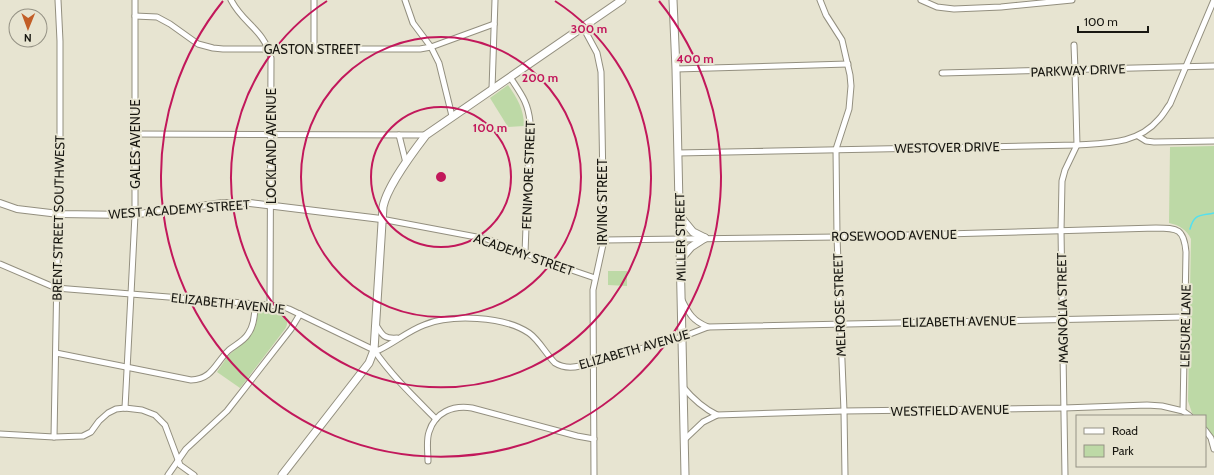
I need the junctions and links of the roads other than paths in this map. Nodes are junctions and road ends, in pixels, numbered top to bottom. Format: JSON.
{"nodes":[{"id":1,"x":58,"y":0,"type":"edge"},
{"id":2,"x":135,"y":0,"type":"edge"},
{"id":3,"x":231,"y":0,"type":"edge"},
{"id":4,"x":314,"y":0,"type":"edge"},
{"id":5,"x":405,"y":0,"type":"edge"},
{"id":6,"x":495,"y":0,"type":"edge"},
{"id":7,"x":622,"y":0,"type":"edge"},
{"id":8,"x":673,"y":0,"type":"edge"},
{"id":9,"x":820,"y":0,"type":"edge"},
{"id":10,"x":921,"y":0,"type":"edge"},
{"id":11,"x":1070,"y":0,"type":"edge"},
{"id":12,"x":1214,"y":0,"type":"edge"},
{"id":13,"x":135,"y":16,"type":"junction"},
{"id":14,"x":494,"y":24,"type":"junction"},
{"id":15,"x":583,"y":27,"type":"junction"},
{"id":16,"x":1074,"y":45,"type":"dead end"},
{"id":17,"x":431,"y":47,"type":"junction"},
{"id":18,"x":269,"y":49,"type":"junction"},
{"id":19,"x":314,"y":50,"type":"junction"},
{"id":20,"x":848,"y":64,"type":"junction"},
{"id":21,"x":1214,"y":66,"type":"edge"},
{"id":22,"x":1186,"y":67,"type":"junction"},
{"id":23,"x":676,"y":68,"type":"junction"},
{"id":24,"x":1075,"y":70,"type":"junction"},
{"id":25,"x":942,"y":73,"type":"dead end"},
{"id":26,"x":510,"y":77,"type":"junction"},
{"id":27,"x":492,"y":90,"type":"junction"},
{"id":28,"x":452,"y":116,"type":"junction"},
{"id":29,"x":135,"y":134,"type":"junction"},
{"id":30,"x":271,"y":135,"type":"junction"},
{"id":31,"x":399,"y":135,"type":"junction"},
{"id":32,"x":426,"y":135,"type":"junction"},
{"id":33,"x":1138,"y":136,"type":"junction"},
{"id":34,"x":1214,"y":141,"type":"edge"},
{"id":35,"x":1077,"y":145,"type":"junction"},
{"id":36,"x":836,"y":150,"type":"junction"},
{"id":37,"x":678,"y":153,"type":"junction"},
{"id":38,"x":406,"y":163,"type":"junction"},
{"id":39,"x":0,"y":203,"type":"edge"},
{"id":40,"x":271,"y":205,"type":"junction"},
{"id":41,"x":59,"y":214,"type":"junction"},
{"id":42,"x":134,"y":215,"type":"junction"},
{"id":43,"x":679,"y":215,"type":"junction"},
{"id":44,"x":381,"y":219,"type":"junction"},
{"id":45,"x":1061,"y":231,"type":"junction"},
{"id":46,"x":1181,"y":233,"type":"joint"},
{"id":47,"x":836,"y":237,"type":"junction"},
{"id":48,"x":705,"y":238,"type":"junction"},
{"id":49,"x":679,"y":239,"type":"junction"},
{"id":50,"x":604,"y":240,"type":"junction"},
{"id":51,"x":525,"y":253,"type":"junction"},
{"id":52,"x":680,"y":260,"type":"junction"},
{"id":53,"x":0,"y":264,"type":"edge"},
{"id":54,"x":595,"y":278,"type":"junction"},
{"id":55,"x":56,"y":288,"type":"junction"},
{"id":56,"x":132,"y":294,"type":"junction"},
{"id":57,"x":681,"y":300,"type":"junction"},
{"id":58,"x":255,"y":304,"type":"junction"},
{"id":59,"x":270,"y":305,"type":"junction"},
{"id":60,"x":300,"y":314,"type":"junction"},
{"id":61,"x":1185,"y":317,"type":"junction"},
{"id":62,"x":1062,"y":319,"type":"junction"},
{"id":63,"x":376,"y":324,"type":"junction"},
{"id":64,"x":840,"y":324,"type":"junction"},
{"id":65,"x":708,"y":327,"type":"junction"},
{"id":66,"x":682,"y":337,"type":"junction"},
{"id":67,"x":398,"y":338,"type":"junction"},
{"id":68,"x":374,"y":350,"type":"junction"},
{"id":69,"x":56,"y":353,"type":"junction"},
{"id":70,"x":593,"y":361,"type":"junction"},
{"id":71,"x":127,"y":368,"type":"junction"},
{"id":72,"x":683,"y":387,"type":"junction"},
{"id":73,"x":125,"y":408,"type":"junction"},
{"id":74,"x":1064,"y":408,"type":"junction"},
{"id":75,"x":844,"y":411,"type":"junction"},
{"id":76,"x":1183,"y":411,"type":"junction"},
{"id":77,"x":717,"y":415,"type":"junction"},
{"id":78,"x":1189,"y":415,"type":"edge"},
{"id":79,"x":436,"y":418,"type":"junction"},
{"id":80,"x":1206,"y":432,"type":"edge"},
{"id":81,"x":0,"y":434,"type":"edge"},
{"id":82,"x":54,"y":437,"type":"junction"},
{"id":83,"x":594,"y":439,"type":"junction"},
{"id":84,"x":684,"y":440,"type":"junction"},
{"id":85,"x":1214,"y":448,"type":"edge"},
{"id":86,"x":178,"y":460,"type":"junction"},
{"id":87,"x":428,"y":460,"type":"dead end"},
{"id":88,"x":168,"y":475,"type":"edge"},
{"id":89,"x":194,"y":475,"type":"edge"},
{"id":90,"x":282,"y":475,"type":"edge"},
{"id":91,"x":594,"y":475,"type":"edge"},
{"id":92,"x":685,"y":475,"type":"edge"},
{"id":93,"x":845,"y":475,"type":"edge"},
{"id":94,"x":1065,"y":475,"type":"edge"}],
"edges":[{"from":1,"to":41,"type":"street","name":"BRENT STREET SOUTHWEST"},
{"from":2,"to":13,"type":"street","name":"GALES AVENUE"},
{"from":3,"to":18,"type":"street","name":"LOCKLAND AVENUE"},
{"from":4,"to":19,"type":"street"},
{"from":5,"to":17,"type":"street"},
{"from":6,"to":14,"type":"street"},
{"from":7,"to":15,"type":"main road"},
{"from":8,"to":23,"type":"main road","name":"MILLER STREET"},
{"from":9,"to":20,"type":"street","name":"MELROSE STREET"},
{"from":10,"to":11,"type":"street"},
{"from":12,"to":22,"type":"street"},
{"from":13,"to":18,"type":"street","name":"GASTON STREET"},
{"from":13,"to":29,"type":"street","name":"GALES AVENUE"},
{"from":14,"to":17,"type":"street","name":"GASTON STREET"},
{"from":14,"to":27,"type":"street"},
{"from":15,"to":26,"type":"main road"},
{"from":15,"to":50,"type":"street","name":"IRVING STREET"},
{"from":16,"to":24,"type":"street"},
{"from":17,"to":19,"type":"street","name":"GASTON STREET"},
{"from":17,"to":28,"type":"street"},
{"from":18,"to":19,"type":"street","name":"GASTON STREET"},
{"from":18,"to":30,"type":"street","name":"LOCKLAND AVENUE"},
{"from":20,"to":23,"type":"street"},
{"from":20,"to":36,"type":"street","name":"MELROSE STREET"},
{"from":21,"to":22,"type":"street","name":"PARKWAY DRIVE"},
{"from":22,"to":24,"type":"street","name":"PARKWAY DRIVE"},
{"from":22,"to":33,"type":"street"},
{"from":23,"to":37,"type":"main road","name":"MILLER STREET"},
{"from":24,"to":25,"type":"street","name":"PARKWAY DRIVE"},
{"from":24,"to":35,"type":"street"},
{"from":26,"to":27,"type":"main road"},
{"from":26,"to":51,"type":"street","name":"FENIMORE STREET"},
{"from":27,"to":28,"type":"main road"},
{"from":28,"to":32,"type":"main road"},
{"from":29,"to":30,"type":"street"},
{"from":29,"to":42,"type":"street","name":"GALES AVENUE"},
{"from":30,"to":31,"type":"street"},
{"from":30,"to":40,"type":"street","name":"LOCKLAND AVENUE"},
{"from":31,"to":32,"type":"street"},
{"from":31,"to":38,"type":"street"},
{"from":32,"to":38,"type":"main road"},
{"from":33,"to":34,"type":"street"},
{"from":33,"to":35,"type":"street","name":"WESTOVER DRIVE"},
{"from":35,"to":36,"type":"street","name":"WESTOVER DRIVE"},
{"from":35,"to":45,"type":"street","name":"MAGNOLIA STREET"},
{"from":36,"to":37,"type":"street","name":"WESTOVER DRIVE"},
{"from":36,"to":47,"type":"street","name":"MELROSE STREET"},
{"from":37,"to":43,"type":"main road","name":"MILLER STREET"},
{"from":38,"to":44,"type":"main road"},
{"from":39,"to":41,"type":"street","name":"WEST ACADEMY STREET"},
{"from":40,"to":42,"type":"street","name":"WEST ACADEMY STREET"},
{"from":40,"to":44,"type":"street","name":"WEST ACADEMY STREET"},
{"from":40,"to":59,"type":"street","name":"LOCKLAND AVENUE"},
{"from":41,"to":42,"type":"street","name":"WEST ACADEMY STREET"},
{"from":41,"to":55,"type":"street","name":"BRENT STREET SOUTHWEST"},
{"from":42,"to":56,"type":"street","name":"GALES AVENUE"},
{"from":43,"to":48,"type":"main road"},
{"from":43,"to":49,"type":"main road","name":"MILLER STREET"},
{"from":44,"to":51,"type":"street","name":"ACADEMY STREET"},
{"from":44,"to":63,"type":"main road"},
{"from":45,"to":46,"type":"street","name":"ROSEWOOD AVENUE"},
{"from":45,"to":47,"type":"street","name":"ROSEWOOD AVENUE"},
{"from":45,"to":62,"type":"street","name":"MAGNOLIA STREET"},
{"from":46,"to":61,"type":"street","name":"LEISURE LANE"},
{"from":47,"to":48,"type":"street","name":"ROSEWOOD AVENUE"},
{"from":47,"to":64,"type":"street","name":"MELROSE STREET"},
{"from":48,"to":49,"type":"street","name":"ROSEWOOD AVENUE"},
{"from":48,"to":52,"type":"main road"},
{"from":49,"to":50,"type":"street","name":"ROSEWOOD AVENUE"},
{"from":49,"to":52,"type":"main road","name":"MILLER STREET"},
{"from":50,"to":54,"type":"street","name":"IRVING STREET"},
{"from":51,"to":54,"type":"street","name":"ACADEMY STREET"},
{"from":52,"to":57,"type":"main road","name":"MILLER STREET"},
{"from":53,"to":55,"type":"street","name":"ELIZABETH AVENUE"},
{"from":54,"to":70,"type":"street","name":"IRVING STREET"},
{"from":55,"to":56,"type":"street","name":"ELIZABETH AVENUE"},
{"from":55,"to":69,"type":"street","name":"BRENT STREET SOUTHWEST"},
{"from":56,"to":58,"type":"street","name":"ELIZABETH AVENUE"},
{"from":56,"to":71,"type":"street","name":"GALES AVENUE"},
{"from":57,"to":65,"type":"street","name":"ELIZABETH AVENUE"},
{"from":57,"to":66,"type":"main road","name":"MILLER STREET"},
{"from":58,"to":59,"type":"street","name":"ELIZABETH AVENUE"},
{"from":58,"to":71,"type":"street"},
{"from":59,"to":60,"type":"street","name":"ELIZABETH AVENUE"},
{"from":60,"to":68,"type":"street","name":"ELIZABETH AVENUE"},
{"from":60,"to":86,"type":"street"},
{"from":61,"to":62,"type":"street","name":"ELIZABETH AVENUE"},
{"from":61,"to":76,"type":"street","name":"LEISURE LANE"},
{"from":62,"to":64,"type":"street","name":"ELIZABETH AVENUE"},
{"from":62,"to":74,"type":"street","name":"MAGNOLIA STREET"},
{"from":63,"to":67,"type":"street"},
{"from":63,"to":68,"type":"main road"},
{"from":64,"to":65,"type":"street","name":"ELIZABETH AVENUE"},
{"from":64,"to":75,"type":"street","name":"MELROSE STREET"},
{"from":65,"to":66,"type":"street","name":"ELIZABETH AVENUE"},
{"from":66,"to":70,"type":"street","name":"ELIZABETH AVENUE"},
{"from":66,"to":72,"type":"main road","name":"MILLER STREET"},
{"from":67,"to":68,"type":"street","name":"ELIZABETH AVENUE"},
{"from":67,"to":70,"type":"street","name":"ELIZABETH AVENUE"},
{"from":68,"to":79,"type":"street"},
{"from":68,"to":90,"type":"main road"},
{"from":69,"to":71,"type":"street"},
{"from":69,"to":82,"type":"street","name":"BRENT STREET SOUTHWEST"},
{"from":70,"to":83,"type":"street","name":"IRVING STREET"},
{"from":71,"to":73,"type":"street","name":"GALES AVENUE"},
{"from":72,"to":77,"type":"street"},
{"from":72,"to":84,"type":"main road","name":"MILLER STREET"},
{"from":73,"to":82,"type":"street"},
{"from":73,"to":86,"type":"street"},
{"from":74,"to":75,"type":"street","name":"WESTFIELD AVENUE"},
{"from":74,"to":76,"type":"street","name":"WESTFIELD AVENUE"},
{"from":74,"to":94,"type":"street","name":"MAGNOLIA STREET"},
{"from":75,"to":77,"type":"street","name":"WESTFIELD AVENUE"},
{"from":75,"to":93,"type":"street","name":"MELROSE STREET"},
{"from":76,"to":78,"type":"street"},
{"from":77,"to":84,"type":"street","name":"WESTFIELD AVENUE"},
{"from":79,"to":83,"type":"street"},
{"from":79,"to":87,"type":"street"},
{"from":80,"to":85,"type":"street"},
{"from":81,"to":82,"type":"street"},
{"from":83,"to":91,"type":"street","name":"IRVING STREET"},
{"from":84,"to":92,"type":"main road","name":"MILLER STREET"},
{"from":86,"to":88,"type":"street"},
{"from":86,"to":89,"type":"street"}]}
